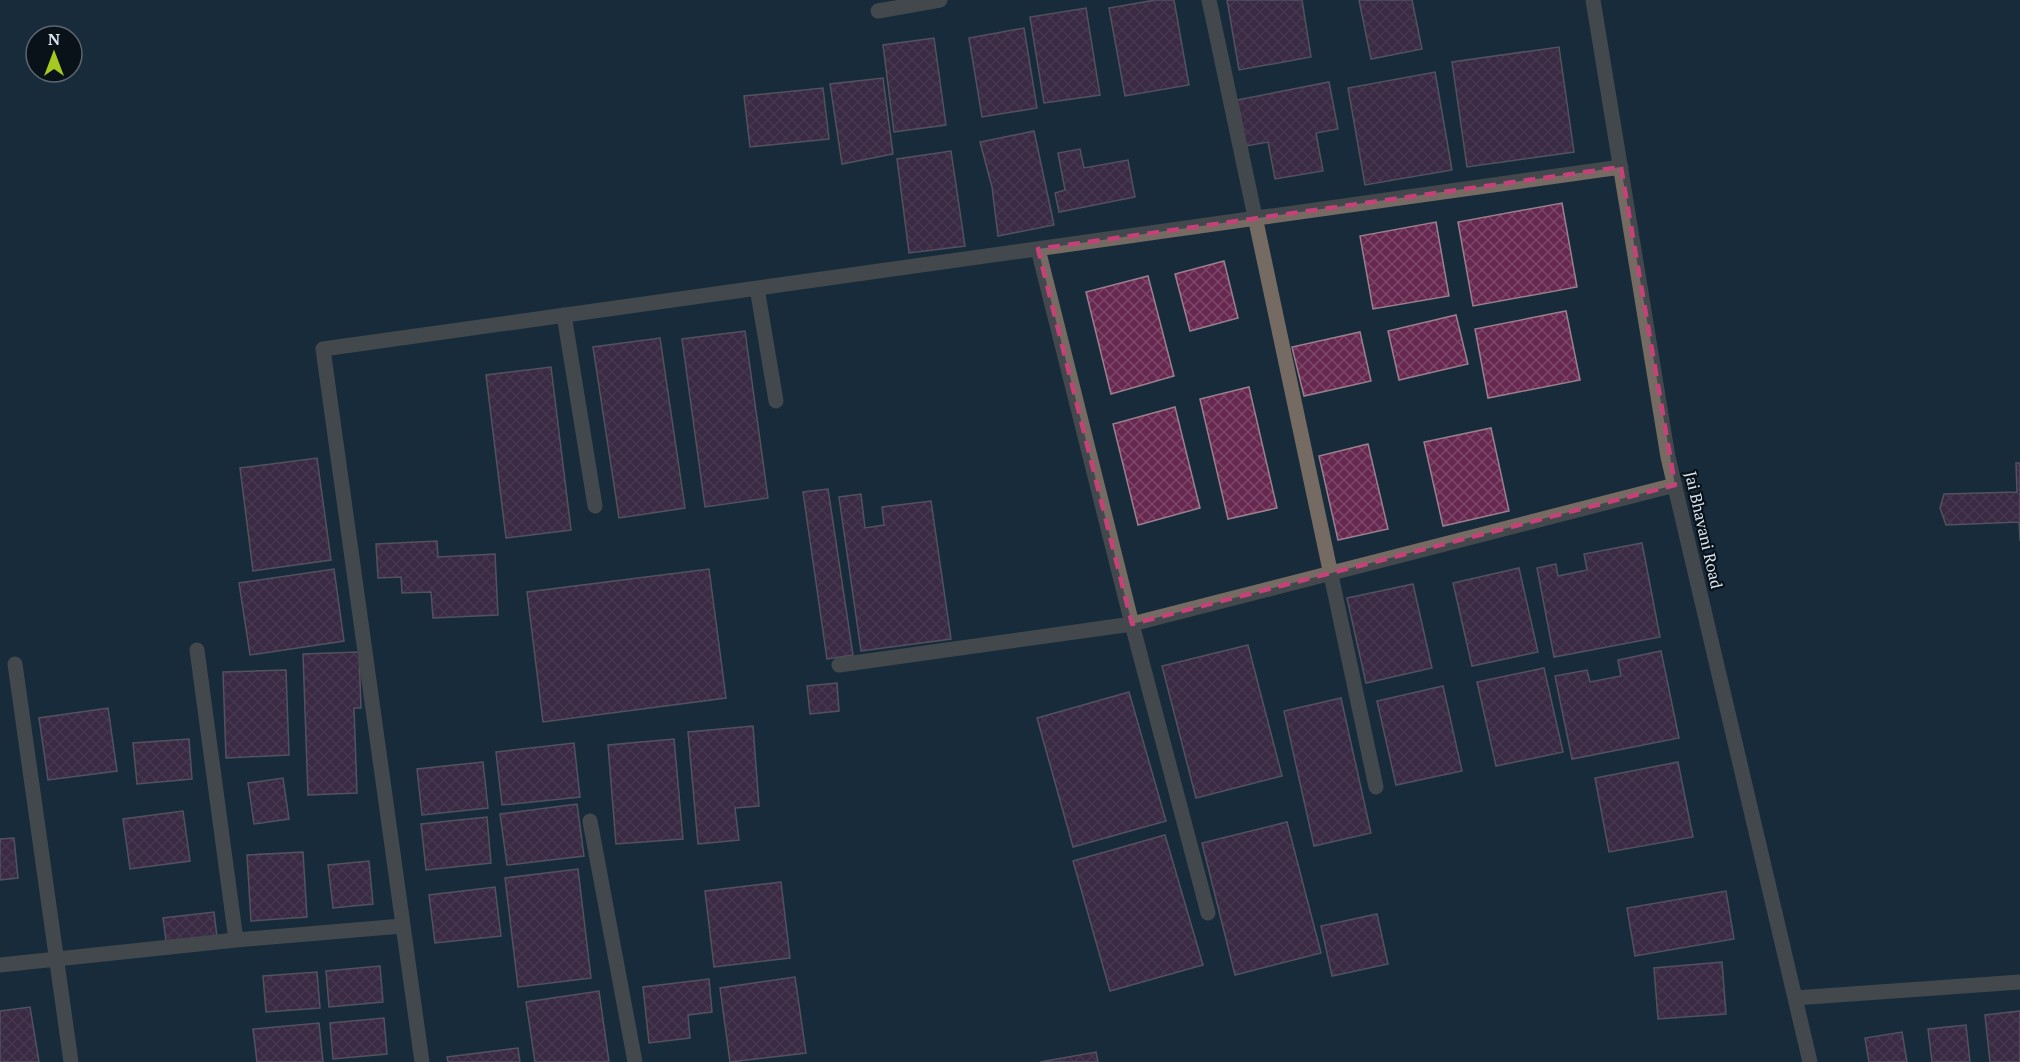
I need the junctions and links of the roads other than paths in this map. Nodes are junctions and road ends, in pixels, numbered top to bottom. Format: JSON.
{"nodes":[{"id":1,"x":940,"y":0,"type":"edge"},
{"id":2,"x":1209,"y":0,"type":"edge"},
{"id":3,"x":1593,"y":0,"type":"edge"},
{"id":4,"x":878,"y":11,"type":"dead end"},
{"id":5,"x":1621,"y":167,"type":"junction"},
{"id":6,"x":1255,"y":218,"type":"junction"},
{"id":7,"x":1038,"y":249,"type":"junction"},
{"id":8,"x":758,"y":288,"type":"junction"},
{"id":9,"x":564,"y":315,"type":"junction"},
{"id":10,"x":776,"y":401,"type":"dead end"},
{"id":11,"x":1675,"y":484,"type":"junction"},
{"id":12,"x":595,"y":506,"type":"dead end"},
{"id":13,"x":1331,"y":573,"type":"junction"},
{"id":14,"x":1132,"y":624,"type":"junction"},
{"id":15,"x":197,"y":650,"type":"dead end"},
{"id":16,"x":15,"y":664,"type":"dead end"},
{"id":17,"x":839,"y":665,"type":"dead end"},
{"id":18,"x":1376,"y":787,"type":"dead end"},
{"id":19,"x":590,"y":821,"type":"dead end"},
{"id":20,"x":1208,"y":913,"type":"dead end"},
{"id":21,"x":402,"y":926,"type":"junction"},
{"id":22,"x":236,"y":940,"type":"junction"},
{"id":23,"x":58,"y":959,"type":"junction"},
{"id":24,"x":0,"y":965,"type":"edge"},
{"id":25,"x":2020,"y":982,"type":"edge"},
{"id":26,"x":1795,"y":998,"type":"junction"},
{"id":27,"x":71,"y":1062,"type":"edge"},
{"id":28,"x":422,"y":1062,"type":"edge"},
{"id":29,"x":635,"y":1062,"type":"edge"},
{"id":30,"x":1810,"y":1062,"type":"edge"}],
"edges":[{"from":1,"to":4,"type":"street"},
{"from":2,"to":6,"type":"street"},
{"from":3,"to":5,"type":"street","name":"Jai Bhavani Road"},
{"from":5,"to":6,"type":"street"},
{"from":5,"to":11,"type":"street","name":"Jai Bhavani Road"},
{"from":6,"to":7,"type":"street"},
{"from":6,"to":13,"type":"street"},
{"from":7,"to":8,"type":"street"},
{"from":7,"to":14,"type":"street"},
{"from":8,"to":9,"type":"street"},
{"from":8,"to":10,"type":"street"},
{"from":9,"to":12,"type":"street"},
{"from":9,"to":21,"type":"street"},
{"from":11,"to":13,"type":"street"},
{"from":11,"to":26,"type":"street","name":"Jai Bhavani Road"},
{"from":13,"to":14,"type":"street"},
{"from":13,"to":18,"type":"street"},
{"from":14,"to":17,"type":"street"},
{"from":14,"to":20,"type":"street"},
{"from":15,"to":22,"type":"street"},
{"from":16,"to":23,"type":"street"},
{"from":19,"to":29,"type":"street"},
{"from":21,"to":22,"type":"street"},
{"from":21,"to":28,"type":"street"},
{"from":22,"to":23,"type":"street"},
{"from":23,"to":24,"type":"street"},
{"from":23,"to":27,"type":"street"},
{"from":25,"to":26,"type":"street"},
{"from":26,"to":30,"type":"street","name":"Jai Bhavani Road"}]}
